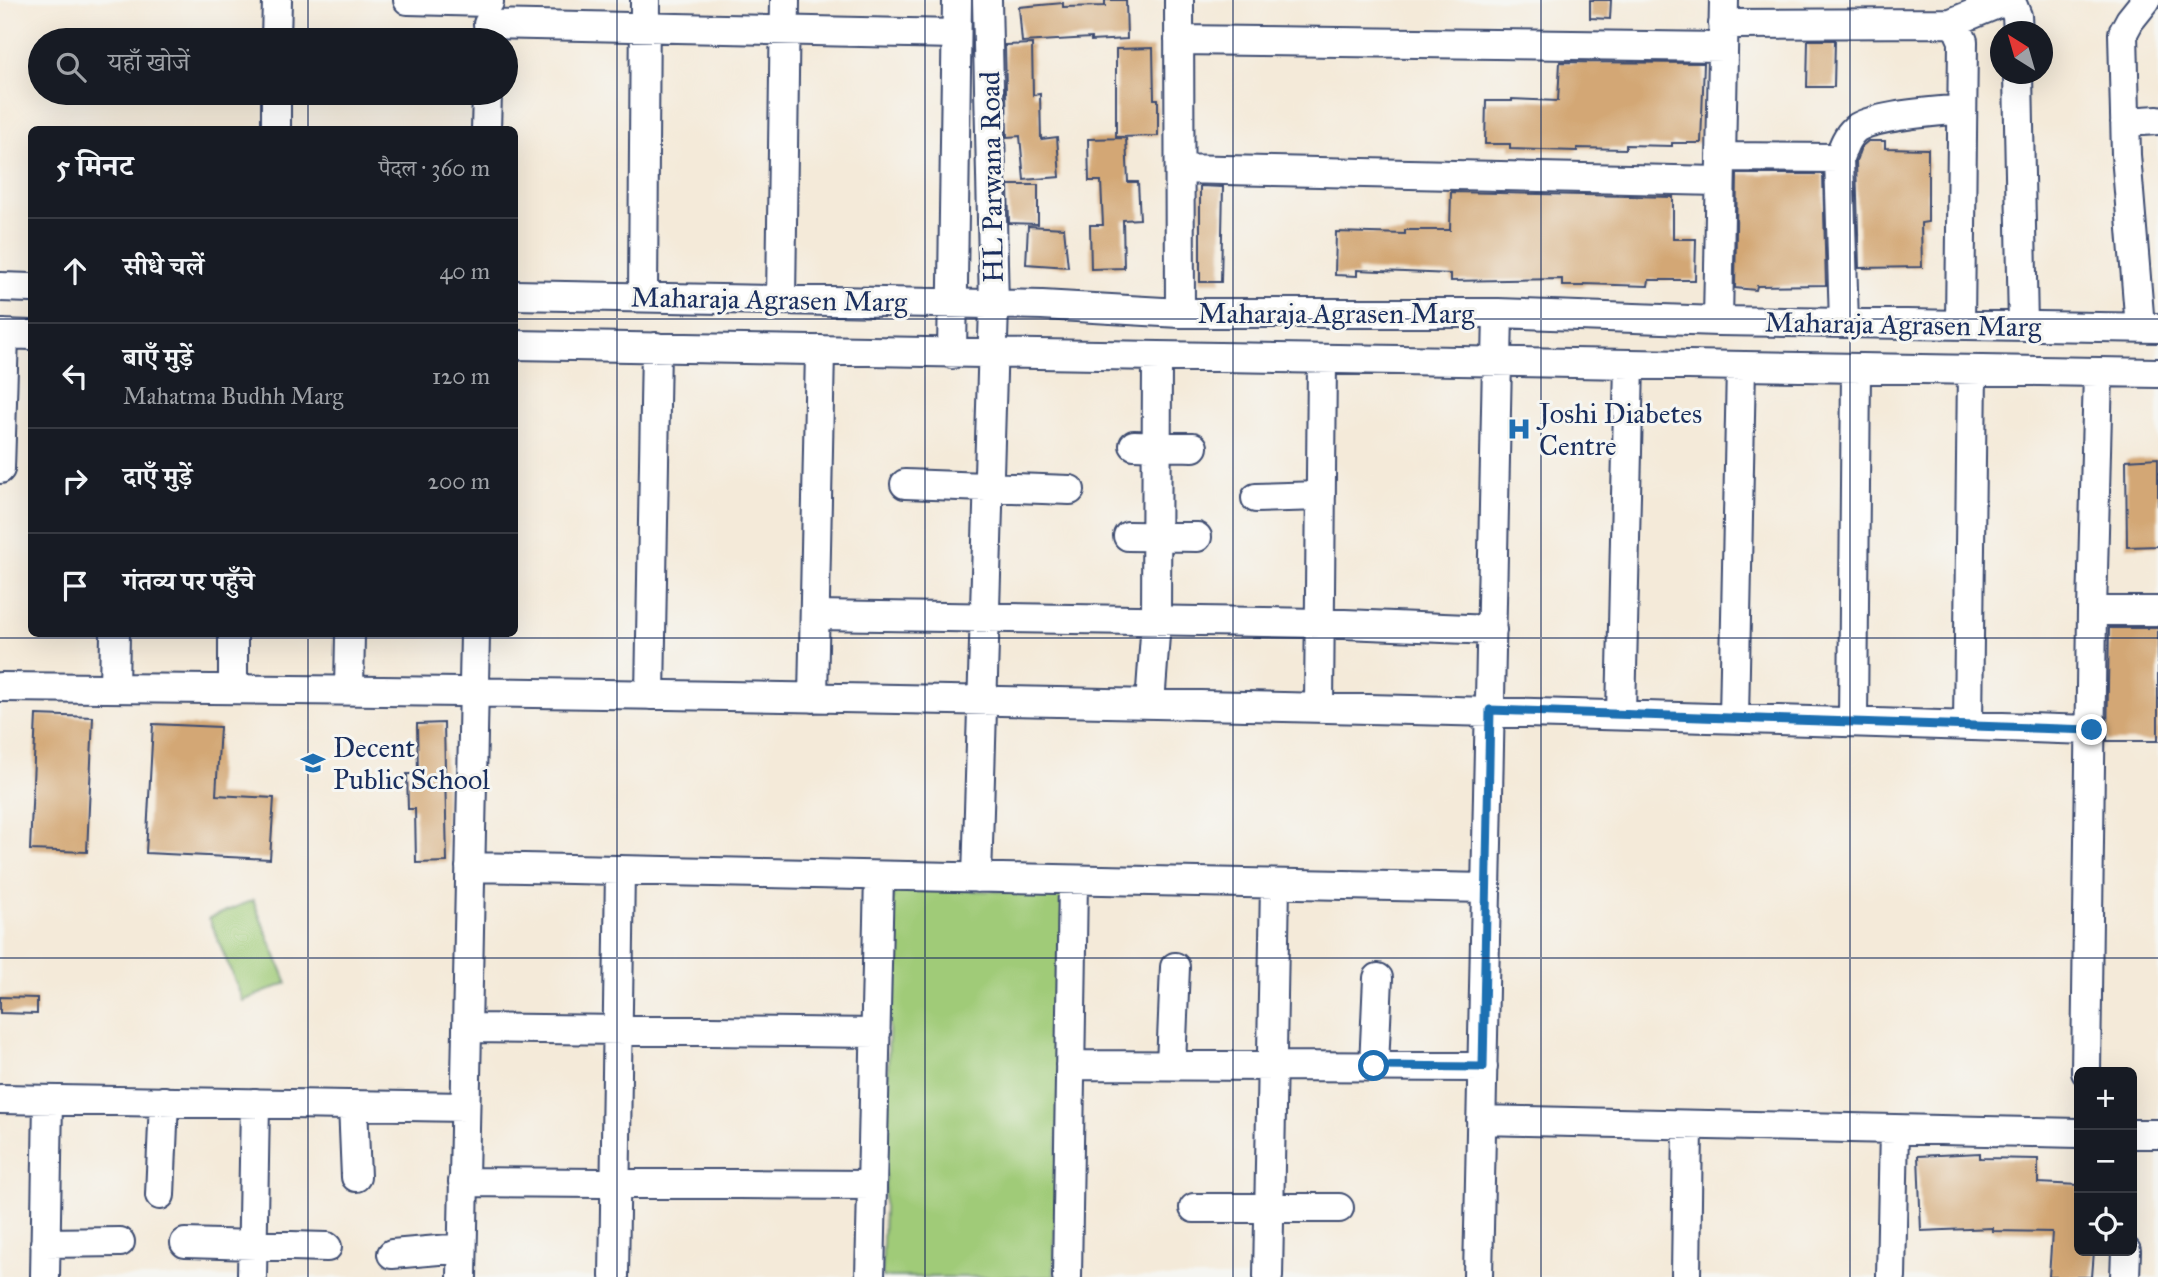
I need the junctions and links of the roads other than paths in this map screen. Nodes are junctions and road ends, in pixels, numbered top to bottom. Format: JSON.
{"nodes":[{"id":1,"x":276,"y":0,"type":"edge"},
{"id":2,"x":408,"y":0,"type":"edge"},
{"id":3,"x":785,"y":0,"type":"edge"},
{"id":4,"x":957,"y":0,"type":"edge"},
{"id":5,"x":987,"y":0,"type":"edge"},
{"id":6,"x":1179,"y":0,"type":"edge"},
{"id":7,"x":2146,"y":0,"type":"edge"},
{"id":8,"x":1875,"y":12,"type":"edge"},
{"id":9,"x":645,"y":13,"type":"edge"},
{"id":10,"x":488,"y":16,"type":"edge"},
{"id":11,"x":2017,"y":21,"type":"edge"},
{"id":12,"x":1951,"y":23,"type":"junction"},
{"id":13,"x":1723,"y":24,"type":"edge"},
{"id":14,"x":276,"y":28,"type":"edge"},
{"id":15,"x":785,"y":29,"type":"junction"},
{"id":16,"x":956,"y":34,"type":"junction"},
{"id":17,"x":1179,"y":40,"type":"junction"},
{"id":18,"x":2018,"y":84,"type":"edge"},
{"id":19,"x":276,"y":105,"type":"edge"},
{"id":20,"x":486,"y":105,"type":"edge"},
{"id":21,"x":1962,"y":109,"type":"junction"},
{"id":22,"x":2158,"y":120,"type":"edge"},
{"id":23,"x":2125,"y":122,"type":"junction"},
{"id":24,"x":276,"y":126,"type":"edge"},
{"id":25,"x":486,"y":126,"type":"edge"},
{"id":26,"x":1839,"y":158,"type":"junction"},
{"id":27,"x":1180,"y":169,"type":"junction"},
{"id":28,"x":1721,"y":169,"type":"junction"},
{"id":29,"x":0,"y":287,"type":"edge"},
{"id":30,"x":28,"y":288,"type":"edge"},
{"id":31,"x":518,"y":295,"type":"edge"},
{"id":32,"x":643,"y":296,"type":"junction"},
{"id":33,"x":781,"y":299,"type":"junction"},
{"id":34,"x":953,"y":304,"type":"junction"},
{"id":35,"x":994,"y":306,"type":"junction"},
{"id":36,"x":1180,"y":313,"type":"junction"},
{"id":37,"x":1498,"y":313,"type":"junction"},
{"id":38,"x":1718,"y":321,"type":"junction"},
{"id":39,"x":1844,"y":323,"type":"junction"},
{"id":40,"x":1960,"y":325,"type":"junction"},
{"id":41,"x":2023,"y":326,"type":"junction"},
{"id":42,"x":2149,"y":328,"type":"edge"},
{"id":43,"x":2,"y":334,"type":"edge"},
{"id":44,"x":28,"y":335,"type":"edge"},
{"id":45,"x":518,"y":345,"type":"edge"},
{"id":46,"x":656,"y":347,"type":"junction"},
{"id":47,"x":820,"y":350,"type":"junction"},
{"id":48,"x":951,"y":354,"type":"junction"},
{"id":49,"x":993,"y":354,"type":"junction"},
{"id":50,"x":1157,"y":357,"type":"junction"},
{"id":51,"x":1322,"y":360,"type":"junction"},
{"id":52,"x":1498,"y":363,"type":"junction"},
{"id":53,"x":1629,"y":364,"type":"junction"},
{"id":54,"x":1741,"y":366,"type":"junction"},
{"id":55,"x":1856,"y":368,"type":"junction"},
{"id":56,"x":1972,"y":370,"type":"junction"},
{"id":57,"x":2098,"y":372,"type":"junction"},
{"id":58,"x":2158,"y":373,"type":"edge"},
{"id":59,"x":1145,"y":446,"type":"junction"},
{"id":60,"x":1193,"y":447,"type":"dead end"},
{"id":61,"x":0,"y":469,"type":"edge"},
{"id":62,"x":905,"y":484,"type":"dead end"},
{"id":63,"x":989,"y":487,"type":"junction"},
{"id":64,"x":1070,"y":490,"type":"dead end"},
{"id":65,"x":1321,"y":496,"type":"junction"},
{"id":66,"x":1256,"y":498,"type":"dead end"},
{"id":67,"x":1128,"y":536,"type":"dead end"},
{"id":68,"x":1156,"y":536,"type":"junction"},
{"id":69,"x":1197,"y":537,"type":"dead end"},
{"id":70,"x":2092,"y":611,"type":"junction"},
{"id":71,"x":2158,"y":611,"type":"edge"},
{"id":72,"x":816,"y":615,"type":"junction"},
{"id":73,"x":985,"y":618,"type":"junction"},
{"id":74,"x":1156,"y":621,"type":"junction"},
{"id":75,"x":1320,"y":623,"type":"junction"},
{"id":76,"x":1492,"y":630,"type":"junction"},
{"id":77,"x":116,"y":637,"type":"edge"},
{"id":78,"x":233,"y":637,"type":"edge"},
{"id":79,"x":350,"y":637,"type":"edge"},
{"id":80,"x":475,"y":637,"type":"edge"},
{"id":81,"x":0,"y":687,"type":"edge"},
{"id":82,"x":114,"y":688,"type":"junction"},
{"id":83,"x":233,"y":689,"type":"junction"},
{"id":84,"x":349,"y":690,"type":"junction"},
{"id":85,"x":474,"y":692,"type":"junction"},
{"id":86,"x":650,"y":695,"type":"junction"},
{"id":87,"x":813,"y":698,"type":"junction"},
{"id":88,"x":982,"y":701,"type":"junction"},
{"id":89,"x":1150,"y":704,"type":"junction"},
{"id":90,"x":1319,"y":707,"type":"junction"},
{"id":91,"x":1490,"y":710,"type":"junction"},
{"id":92,"x":1621,"y":714,"type":"junction"},
{"id":93,"x":1734,"y":718,"type":"junction"},
{"id":94,"x":1853,"y":722,"type":"junction"},
{"id":95,"x":1968,"y":726,"type":"junction"},
{"id":96,"x":2092,"y":730,"type":"junction"},
{"id":97,"x":470,"y":867,"type":"junction"},
{"id":98,"x":620,"y":870,"type":"junction"},
{"id":99,"x":879,"y":876,"type":"junction"},
{"id":100,"x":976,"y":878,"type":"junction"},
{"id":101,"x":1073,"y":880,"type":"junction"},
{"id":102,"x":1275,"y":884,"type":"junction"},
{"id":103,"x":1486,"y":888,"type":"junction"},
{"id":104,"x":1175,"y":967,"type":"dead end"},
{"id":105,"x":1378,"y":978,"type":"dead end"},
{"id":106,"x":467,"y":1028,"type":"junction"},
{"id":107,"x":618,"y":1030,"type":"junction"},
{"id":108,"x":876,"y":1033,"type":"junction"},
{"id":109,"x":1070,"y":1065,"type":"junction"},
{"id":110,"x":1171,"y":1065,"type":"junction"},
{"id":111,"x":1271,"y":1066,"type":"junction"},
{"id":112,"x":1374,"y":1066,"type":"junction"},
{"id":113,"x":1483,"y":1067,"type":"junction"},
{"id":114,"x":2085,"y":1067,"type":"edge"},
{"id":115,"x":0,"y":1099,"type":"edge"},
{"id":116,"x":48,"y":1100,"type":"junction"},
{"id":117,"x":164,"y":1101,"type":"junction"},
{"id":118,"x":255,"y":1103,"type":"junction"},
{"id":119,"x":353,"y":1105,"type":"junction"},
{"id":120,"x":465,"y":1107,"type":"junction"},
{"id":121,"x":1481,"y":1120,"type":"junction"},
{"id":122,"x":1688,"y":1125,"type":"junction"},
{"id":123,"x":1894,"y":1129,"type":"junction"},
{"id":124,"x":2074,"y":1133,"type":"edge"},
{"id":125,"x":2137,"y":1134,"type":"edge"},
{"id":126,"x":2158,"y":1135,"type":"edge"},
{"id":127,"x":356,"y":1177,"type":"dead end"},
{"id":128,"x":463,"y":1182,"type":"junction"},
{"id":129,"x":616,"y":1183,"type":"junction"},
{"id":130,"x":872,"y":1185,"type":"junction"},
{"id":131,"x":160,"y":1195,"type":"dead end"},
{"id":132,"x":1194,"y":1208,"type":"dead end"},
{"id":133,"x":1269,"y":1208,"type":"junction"},
{"id":134,"x":1339,"y":1208,"type":"dead end"},
{"id":135,"x":45,"y":1242,"type":"junction"},
{"id":136,"x":120,"y":1242,"type":"dead end"},
{"id":137,"x":185,"y":1243,"type":"dead end"},
{"id":138,"x":252,"y":1245,"type":"junction"},
{"id":139,"x":327,"y":1247,"type":"dead end"},
{"id":140,"x":462,"y":1248,"type":"junction"},
{"id":141,"x":392,"y":1254,"type":"dead end"},
{"id":142,"x":2126,"y":1256,"type":"edge"},
{"id":143,"x":45,"y":1277,"type":"edge"},
{"id":144,"x":251,"y":1277,"type":"edge"},
{"id":145,"x":461,"y":1277,"type":"edge"},
{"id":146,"x":614,"y":1277,"type":"edge"},
{"id":147,"x":870,"y":1277,"type":"edge"},
{"id":148,"x":1067,"y":1277,"type":"edge"},
{"id":149,"x":1268,"y":1277,"type":"edge"},
{"id":150,"x":1478,"y":1277,"type":"edge"},
{"id":151,"x":1686,"y":1277,"type":"edge"},
{"id":152,"x":1891,"y":1277,"type":"edge"},
{"id":153,"x":2125,"y":1277,"type":"edge"}],
"edges":[{"from":1,"to":14,"type":"street"},
{"from":2,"to":10,"type":"street"},
{"from":3,"to":15,"type":"street"},
{"from":4,"to":16,"type":"street","name":"HL Parwana Road"},
{"from":5,"to":35,"type":"street","name":"HL Parwana Road"},
{"from":6,"to":17,"type":"street"},
{"from":7,"to":23,"type":"street"},
{"from":8,"to":12,"type":"street"},
{"from":8,"to":13,"type":"street"},
{"from":9,"to":10,"type":"street"},
{"from":9,"to":15,"type":"street"},
{"from":9,"to":32,"type":"street"},
{"from":11,"to":12,"type":"street"},
{"from":12,"to":21,"type":"street"},
{"from":13,"to":17,"type":"street"},
{"from":13,"to":28,"type":"street"},
{"from":15,"to":16,"type":"street"},
{"from":15,"to":33,"type":"street"},
{"from":16,"to":34,"type":"street","name":"HL Parwana Road"},
{"from":17,"to":27,"type":"street"},
{"from":18,"to":41,"type":"street"},
{"from":19,"to":24,"type":"street"},
{"from":20,"to":25,"type":"street"},
{"from":21,"to":26,"type":"street"},
{"from":21,"to":40,"type":"street"},
{"from":22,"to":23,"type":"street"},
{"from":23,"to":42,"type":"street"},
{"from":26,"to":28,"type":"street"},
{"from":26,"to":39,"type":"street"},
{"from":27,"to":28,"type":"street"},
{"from":27,"to":36,"type":"street"},
{"from":28,"to":38,"type":"street"},
{"from":29,"to":30,"type":"street"},
{"from":31,"to":32,"type":"street","name":"Maharaja Agrasen Marg"},
{"from":32,"to":33,"type":"street","name":"Maharaja Agrasen Marg"},
{"from":33,"to":34,"type":"street","name":"Maharaja Agrasen Marg"},
{"from":34,"to":35,"type":"street","name":"Maharaja Agrasen Marg"},
{"from":34,"to":48,"type":"street","name":"HL Parwana Road"},
{"from":35,"to":36,"type":"street","name":"Maharaja Agrasen Marg"},
{"from":35,"to":49,"type":"street","name":"HL Parwana Road"},
{"from":36,"to":37,"type":"street","name":"Maharaja Agrasen Marg"},
{"from":37,"to":38,"type":"street","name":"Maharaja Agrasen Marg"},
{"from":37,"to":52,"type":"street"},
{"from":38,"to":39,"type":"street","name":"Maharaja Agrasen Marg"},
{"from":39,"to":40,"type":"street","name":"Maharaja Agrasen Marg"},
{"from":40,"to":41,"type":"street","name":"Maharaja Agrasen Marg"},
{"from":41,"to":42,"type":"street","name":"Maharaja Agrasen Marg"},
{"from":43,"to":44,"type":"street"},
{"from":43,"to":61,"type":"street"},
{"from":45,"to":46,"type":"street","name":"Maharaja Agrasen Marg"},
{"from":46,"to":47,"type":"street","name":"Maharaja Agrasen Marg"},
{"from":46,"to":86,"type":"street"},
{"from":47,"to":48,"type":"street","name":"Maharaja Agrasen Marg"},
{"from":47,"to":72,"type":"street"},
{"from":48,"to":49,"type":"street","name":"Maharaja Agrasen Marg"},
{"from":49,"to":50,"type":"street","name":"Maharaja Agrasen Marg"},
{"from":49,"to":63,"type":"street","name":"HL Parwana Road"},
{"from":50,"to":51,"type":"street","name":"Maharaja Agrasen Marg"},
{"from":50,"to":59,"type":"street"},
{"from":51,"to":52,"type":"street","name":"Maharaja Agrasen Marg"},
{"from":51,"to":65,"type":"street"},
{"from":52,"to":53,"type":"street","name":"Maharaja Agrasen Marg"},
{"from":52,"to":76,"type":"street"},
{"from":53,"to":54,"type":"street","name":"Maharaja Agrasen Marg"},
{"from":53,"to":92,"type":"street"},
{"from":54,"to":55,"type":"street","name":"Maharaja Agrasen Marg"},
{"from":54,"to":93,"type":"street"},
{"from":55,"to":56,"type":"street","name":"Maharaja Agrasen Marg"},
{"from":55,"to":94,"type":"street"},
{"from":56,"to":57,"type":"street","name":"Maharaja Agrasen Marg"},
{"from":56,"to":95,"type":"street"},
{"from":57,"to":58,"type":"street","name":"Maharaja Agrasen Marg"},
{"from":57,"to":70,"type":"street"},
{"from":59,"to":60,"type":"street"},
{"from":59,"to":68,"type":"street"},
{"from":62,"to":63,"type":"street"},
{"from":63,"to":64,"type":"street"},
{"from":63,"to":73,"type":"street","name":"HL Parwana Road"},
{"from":65,"to":66,"type":"street"},
{"from":65,"to":75,"type":"street"},
{"from":67,"to":68,"type":"street"},
{"from":68,"to":69,"type":"street"},
{"from":68,"to":74,"type":"street"},
{"from":70,"to":71,"type":"street"},
{"from":70,"to":96,"type":"street"},
{"from":72,"to":73,"type":"street"},
{"from":72,"to":87,"type":"street"},
{"from":73,"to":74,"type":"street"},
{"from":73,"to":88,"type":"street","name":"HL Parwana Road"},
{"from":74,"to":75,"type":"street"},
{"from":74,"to":89,"type":"street"},
{"from":75,"to":76,"type":"street"},
{"from":75,"to":90,"type":"street"},
{"from":76,"to":91,"type":"street"},
{"from":77,"to":82,"type":"street"},
{"from":78,"to":83,"type":"street"},
{"from":79,"to":84,"type":"street"},
{"from":80,"to":85,"type":"street"},
{"from":81,"to":82,"type":"street"},
{"from":82,"to":83,"type":"street"},
{"from":83,"to":84,"type":"street"},
{"from":84,"to":85,"type":"street"},
{"from":85,"to":86,"type":"street"},
{"from":85,"to":97,"type":"street"},
{"from":86,"to":87,"type":"street"},
{"from":87,"to":88,"type":"street"},
{"from":88,"to":89,"type":"street"},
{"from":88,"to":100,"type":"street","name":"HL Parwana Road"},
{"from":89,"to":90,"type":"street"},
{"from":90,"to":91,"type":"street"},
{"from":91,"to":92,"type":"street"},
{"from":91,"to":103,"type":"street"},
{"from":92,"to":93,"type":"street"},
{"from":93,"to":94,"type":"street"},
{"from":94,"to":95,"type":"street"},
{"from":95,"to":96,"type":"street"},
{"from":96,"to":114,"type":"street"},
{"from":97,"to":98,"type":"street"},
{"from":97,"to":106,"type":"street"},
{"from":98,"to":99,"type":"street"},
{"from":98,"to":107,"type":"street"},
{"from":99,"to":100,"type":"street"},
{"from":99,"to":108,"type":"street"},
{"from":100,"to":101,"type":"street"},
{"from":101,"to":102,"type":"street"},
{"from":101,"to":109,"type":"street"},
{"from":102,"to":103,"type":"street"},
{"from":102,"to":111,"type":"street"},
{"from":103,"to":113,"type":"street"},
{"from":104,"to":110,"type":"street"},
{"from":105,"to":112,"type":"street"},
{"from":106,"to":107,"type":"street"},
{"from":106,"to":120,"type":"street"},
{"from":107,"to":108,"type":"street"},
{"from":107,"to":129,"type":"street"},
{"from":108,"to":130,"type":"street"},
{"from":109,"to":110,"type":"street"},
{"from":109,"to":148,"type":"street"},
{"from":110,"to":111,"type":"street"},
{"from":111,"to":112,"type":"street"},
{"from":111,"to":133,"type":"street"},
{"from":112,"to":113,"type":"street"},
{"from":113,"to":121,"type":"street"},
{"from":115,"to":116,"type":"street"},
{"from":116,"to":117,"type":"street"},
{"from":116,"to":135,"type":"street"},
{"from":117,"to":118,"type":"street"},
{"from":117,"to":131,"type":"street"},
{"from":118,"to":119,"type":"street"},
{"from":118,"to":138,"type":"street"},
{"from":119,"to":120,"type":"street"},
{"from":119,"to":127,"type":"street"},
{"from":120,"to":128,"type":"street"},
{"from":121,"to":122,"type":"street"},
{"from":121,"to":150,"type":"street"},
{"from":122,"to":123,"type":"street"},
{"from":122,"to":151,"type":"street"},
{"from":123,"to":124,"type":"street"},
{"from":123,"to":152,"type":"street"},
{"from":125,"to":126,"type":"street"},
{"from":128,"to":129,"type":"street"},
{"from":128,"to":140,"type":"street"},
{"from":129,"to":130,"type":"street"},
{"from":129,"to":146,"type":"street"},
{"from":130,"to":147,"type":"street"},
{"from":132,"to":133,"type":"street"},
{"from":133,"to":134,"type":"street"},
{"from":133,"to":149,"type":"street"},
{"from":135,"to":136,"type":"street"},
{"from":135,"to":143,"type":"street"},
{"from":137,"to":138,"type":"street"},
{"from":138,"to":139,"type":"street"},
{"from":138,"to":144,"type":"street"},
{"from":140,"to":141,"type":"street"},
{"from":140,"to":145,"type":"street"},
{"from":142,"to":153,"type":"street"}]}
